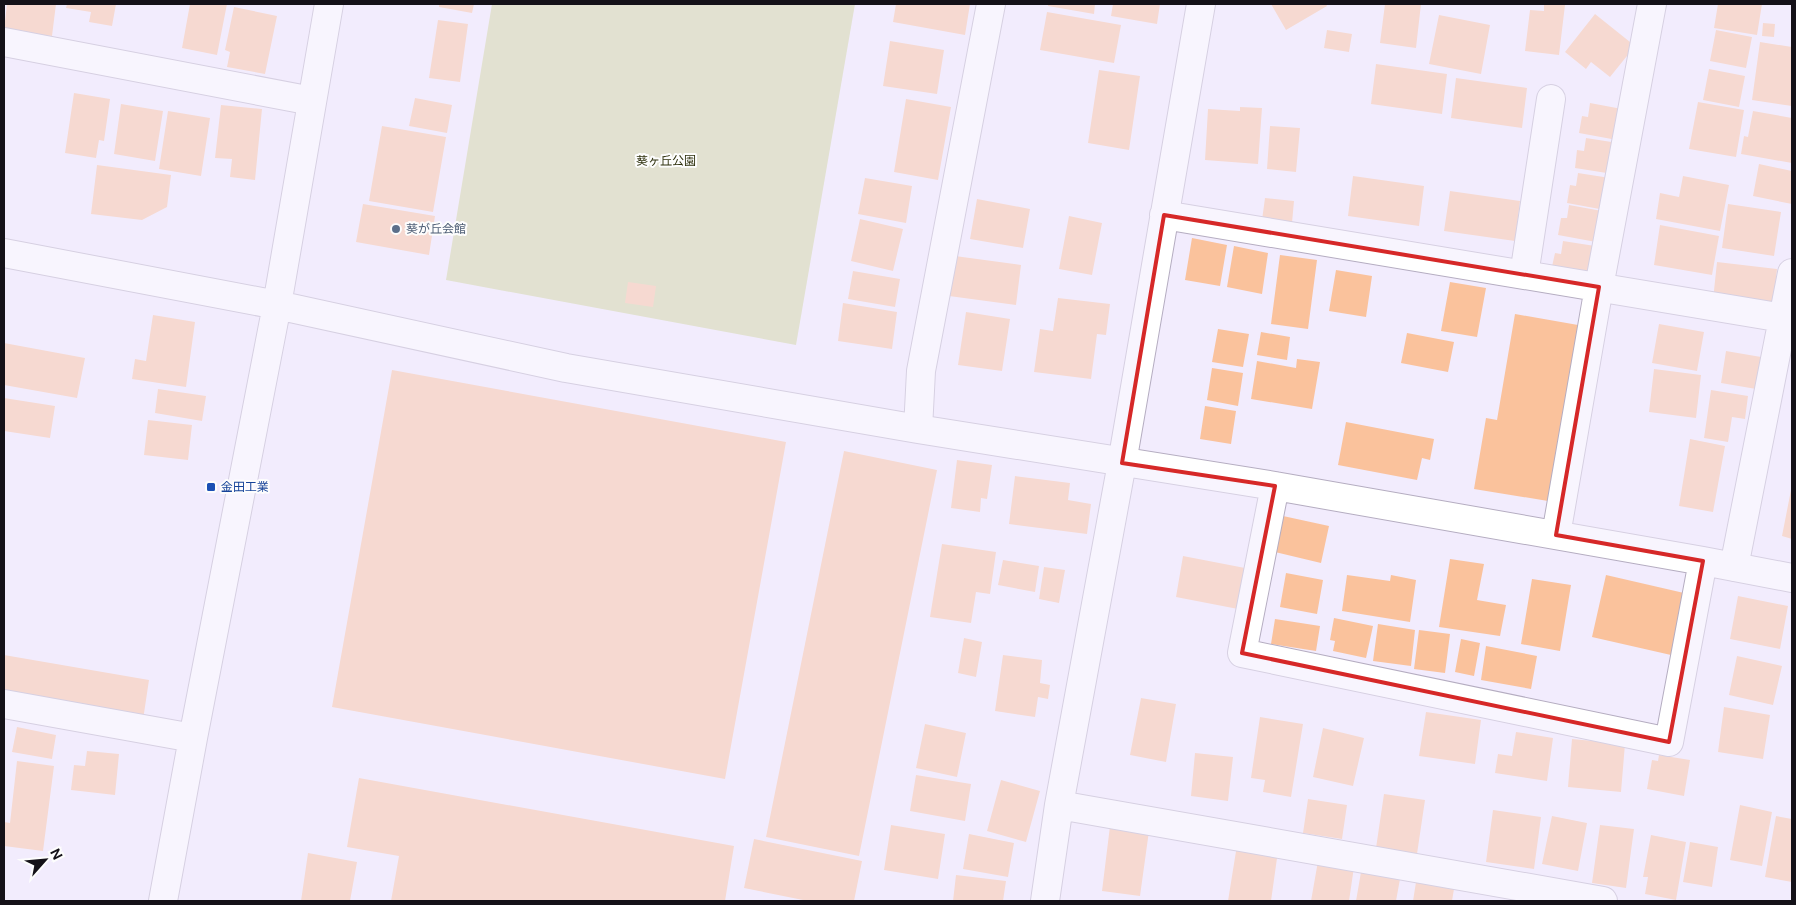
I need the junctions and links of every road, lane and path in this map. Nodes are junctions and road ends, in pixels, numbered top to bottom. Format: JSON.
{"nodes":[{"id":1,"x":329,"y":4,"type":"edge"},
{"id":2,"x":991,"y":4,"type":"edge"},
{"id":3,"x":1201,"y":4,"type":"edge"},
{"id":4,"x":1652,"y":4,"type":"edge"},
{"id":5,"x":4,"y":42,"type":"edge"},
{"id":6,"x":1551,"y":99,"type":"dead end"},
{"id":7,"x":312,"y":101,"type":"junction"},
{"id":8,"x":1164,"y":215,"type":"junction"},
{"id":9,"x":4,"y":252,"type":"edge"},
{"id":10,"x":1792,"y":273,"type":"edge"},
{"id":11,"x":1524,"y":275,"type":"junction"},
{"id":12,"x":1599,"y":287,"type":"junction"},
{"id":13,"x":277,"y":305,"type":"junction"},
{"id":14,"x":1783,"y":318,"type":"junction"},
{"id":15,"x":918,"y":429,"type":"junction"},
{"id":16,"x":1122,"y":463,"type":"junction"},
{"id":17,"x":1275,"y":486,"type":"junction"},
{"id":18,"x":1556,"y":534,"type":"junction"},
{"id":19,"x":1703,"y":561,"type":"junction"},
{"id":20,"x":1734,"y":567,"type":"junction"},
{"id":21,"x":1792,"y":578,"type":"edge"},
{"id":22,"x":4,"y":704,"type":"edge"},
{"id":23,"x":193,"y":738,"type":"junction"},
{"id":24,"x":1059,"y":805,"type":"junction"},
{"id":25,"x":164,"y":901,"type":"edge"},
{"id":26,"x":1045,"y":901,"type":"edge"},
{"id":27,"x":1603,"y":901,"type":"edge"}],
"edges":[{"from":1,"to":7,"type":"street"},
{"from":2,"to":15,"type":"street"},
{"from":3,"to":8,"type":"street"},
{"from":4,"to":12,"type":"street"},
{"from":5,"to":7,"type":"street"},
{"from":6,"to":11,"type":"street"},
{"from":7,"to":13,"type":"street"},
{"from":8,"to":11,"type":"street"},
{"from":8,"to":16,"type":"street"},
{"from":9,"to":13,"type":"street"},
{"from":10,"to":14,"type":"street"},
{"from":11,"to":12,"type":"street"},
{"from":12,"to":14,"type":"street"},
{"from":12,"to":18,"type":"street"},
{"from":13,"to":15,"type":"street"},
{"from":13,"to":23,"type":"street"},
{"from":14,"to":20,"type":"street"},
{"from":15,"to":16,"type":"street"},
{"from":16,"to":17,"type":"street"},
{"from":16,"to":24,"type":"street"},
{"from":17,"to":18,"type":"street"},
{"from":17,"to":19,"type":"street"},
{"from":18,"to":19,"type":"street"},
{"from":19,"to":20,"type":"street"},
{"from":20,"to":21,"type":"street"},
{"from":22,"to":23,"type":"street"},
{"from":23,"to":25,"type":"street"},
{"from":24,"to":26,"type":"street"},
{"from":24,"to":27,"type":"street"}]}
